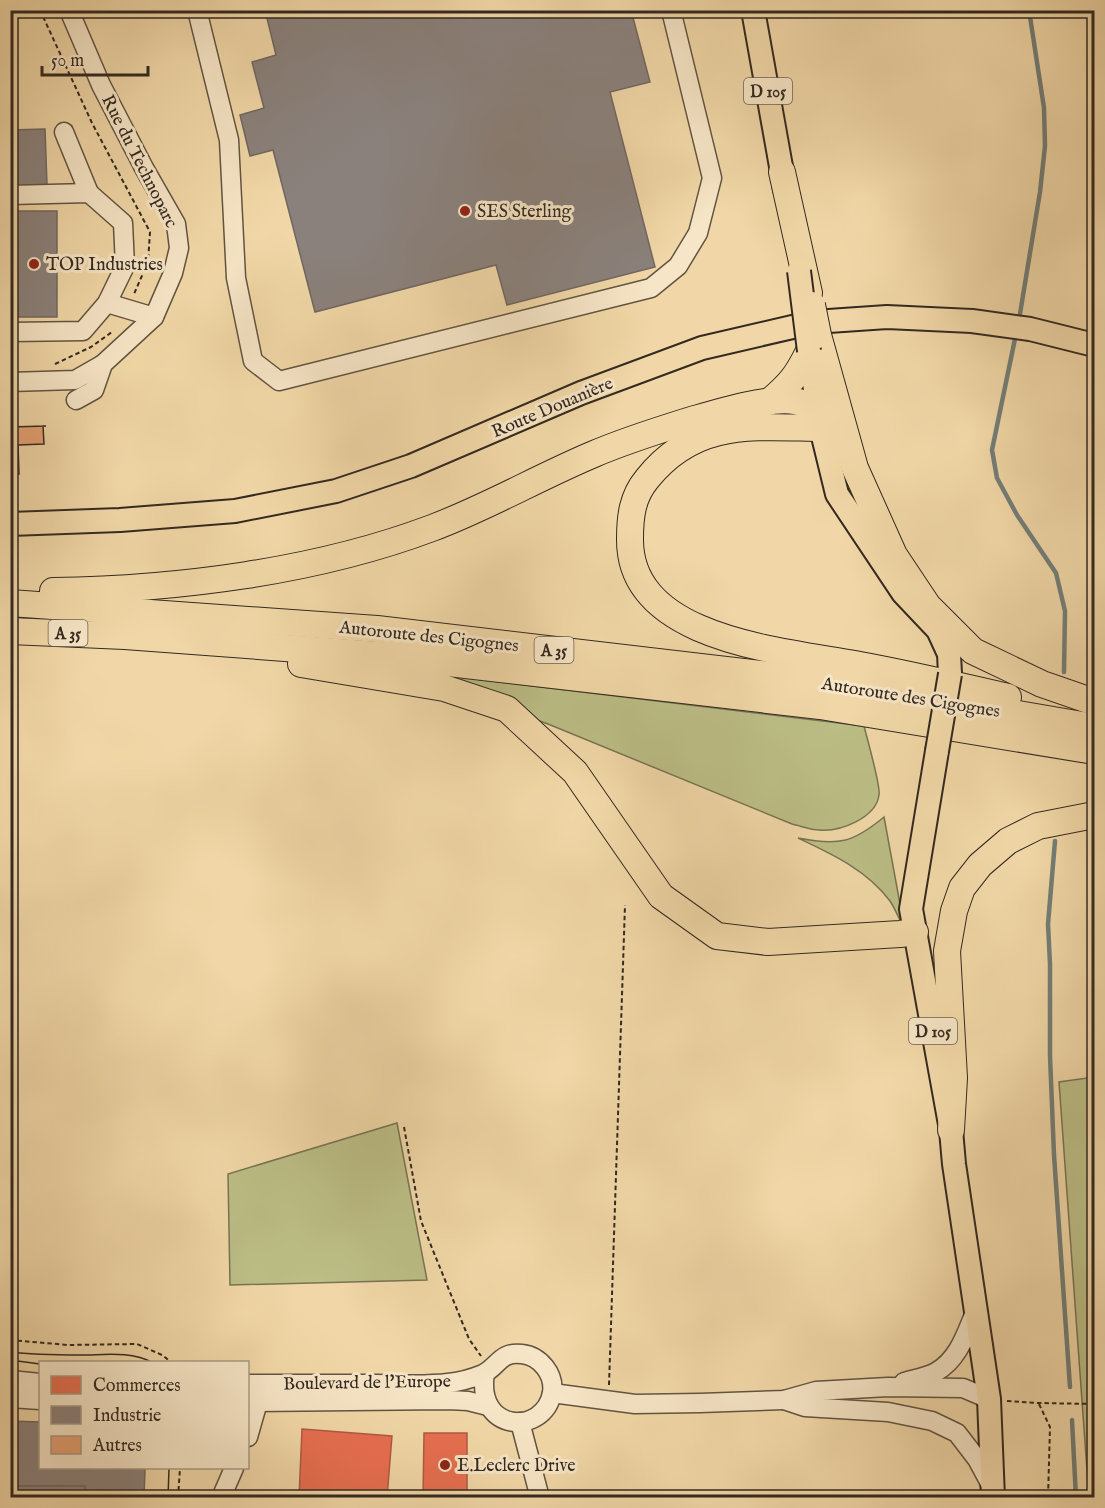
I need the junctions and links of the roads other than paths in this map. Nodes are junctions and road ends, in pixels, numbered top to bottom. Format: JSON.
{"nodes":[{"id":1,"x":69,"y":10,"type":"edge"},
{"id":2,"x":197,"y":10,"type":"edge"},
{"id":3,"x":671,"y":10,"type":"edge"},
{"id":4,"x":753,"y":10,"type":"edge"},
{"id":5,"x":64,"y":132,"type":"dead end"},
{"id":6,"x":782,"y":172,"type":"junction"},
{"id":7,"x":89,"y":193,"type":"junction"},
{"id":8,"x":10,"y":195,"type":"edge"},
{"id":9,"x":107,"y":303,"type":"junction"},
{"id":10,"x":154,"y":317,"type":"junction"},
{"id":11,"x":10,"y":332,"type":"edge"},
{"id":12,"x":813,"y":343,"type":"junction"},
{"id":13,"x":1095,"y":345,"type":"edge"},
{"id":14,"x":103,"y":364,"type":"junction"},
{"id":15,"x":10,"y":382,"type":"edge"},
{"id":16,"x":76,"y":400,"type":"dead end"},
{"id":17,"x":769,"y":402,"type":"junction"},
{"id":18,"x":820,"y":420,"type":"junction"},
{"id":19,"x":10,"y":524,"type":"edge"},
{"id":20,"x":10,"y":592,"type":"edge"},
{"id":21,"x":10,"y":603,"type":"edge"},
{"id":22,"x":10,"y":631,"type":"edge"},
{"id":23,"x":125,"y":636,"type":"junction"},
{"id":24,"x":1095,"y":702,"type":"edge"},
{"id":25,"x":1095,"y":717,"type":"edge"},
{"id":26,"x":1095,"y":727,"type":"edge"},
{"id":27,"x":1095,"y":751,"type":"edge"},
{"id":28,"x":1095,"y":816,"type":"edge"},
{"id":29,"x":913,"y":920,"type":"junction"},
{"id":30,"x":951,"y":1130,"type":"junction"},
{"id":31,"x":976,"y":1310,"type":"junction"},
{"id":32,"x":487,"y":1371,"type":"junction"},
{"id":33,"x":10,"y":1380,"type":"edge"},
{"id":34,"x":39,"y":1383,"type":"edge"},
{"id":35,"x":249,"y":1384,"type":"edge"},
{"id":36,"x":888,"y":1388,"type":"junction"},
{"id":37,"x":552,"y":1393,"type":"junction"},
{"id":38,"x":10,"y":1398,"type":"edge"},
{"id":39,"x":989,"y":1399,"type":"junction"},
{"id":40,"x":39,"y":1400,"type":"edge"},
{"id":41,"x":784,"y":1400,"type":"junction"},
{"id":42,"x":253,"y":1402,"type":"edge"},
{"id":43,"x":488,"y":1406,"type":"junction"},
{"id":44,"x":520,"y":1422,"type":"junction"},
{"id":45,"x":249,"y":1430,"type":"edge"},
{"id":46,"x":233,"y":1469,"type":"edge"},
{"id":47,"x":993,"y":1493,"type":"edge"},
{"id":48,"x":221,"y":1497,"type":"edge"},
{"id":49,"x":540,"y":1497,"type":"edge"}],
"edges":[{"from":1,"to":10,"type":"street","name":"Rue du Technoparc"},
{"from":2,"to":3,"type":"street"},
{"from":4,"to":6,"type":"main road","number":"D 105"},
{"from":5,"to":7,"type":"street"},
{"from":6,"to":12,"type":"main road","number":"D 105","bridge":true},
{"from":6,"to":12,"type":"highway","bridge":true},
{"from":7,"to":8,"type":"street"},
{"from":7,"to":9,"type":"street"},
{"from":9,"to":10,"type":"street"},
{"from":9,"to":11,"type":"street"},
{"from":10,"to":14,"type":"street","name":"Rue du Technoparc"},
{"from":12,"to":17,"type":"highway"},
{"from":12,"to":18,"type":"main road","number":"D 105"},
{"from":12,"to":24,"type":"highway"},
{"from":13,"to":19,"type":"main road","name":"Route Douanière"},
{"from":14,"to":15,"type":"street","name":"Rue du Technoparc"},
{"from":14,"to":16,"type":"street","name":"Rue du Technoparc"},
{"from":17,"to":18,"type":"highway"},
{"from":17,"to":20,"type":"highway"},
{"from":18,"to":25,"type":"highway"},
{"from":18,"to":29,"type":"main road","number":"D 105","bridge":true},
{"from":21,"to":26,"type":"highway","name":"Autoroute des Cigognes","number":"A 35"},
{"from":22,"to":23,"type":"highway","name":"Autoroute des Cigognes","number":"A 35"},
{"from":23,"to":27,"type":"highway","name":"Autoroute des Cigognes","number":"A 35"},
{"from":23,"to":29,"type":"highway"},
{"from":28,"to":30,"type":"highway"},
{"from":29,"to":30,"type":"main road","number":"D 105"},
{"from":30,"to":31,"type":"main road","number":"D 105"},
{"from":31,"to":36,"type":"street"},
{"from":31,"to":39,"type":"main road","number":"D 105"},
{"from":32,"to":35,"type":"street","name":"Boulevard de l'Europe"},
{"from":32,"to":37,"type":"street"},
{"from":32,"to":43,"type":"street"},
{"from":33,"to":34,"type":"street"},
{"from":36,"to":39,"type":"street"},
{"from":36,"to":41,"type":"street"},
{"from":37,"to":41,"type":"street"},
{"from":37,"to":44,"type":"street"},
{"from":38,"to":40,"type":"street"},
{"from":39,"to":47,"type":"main road","number":"D 105"},
{"from":41,"to":47,"type":"street"},
{"from":42,"to":43,"type":"street"},
{"from":42,"to":45,"type":"street"},
{"from":43,"to":44,"type":"street"},
{"from":44,"to":49,"type":"street"},
{"from":46,"to":48,"type":"street"}]}
